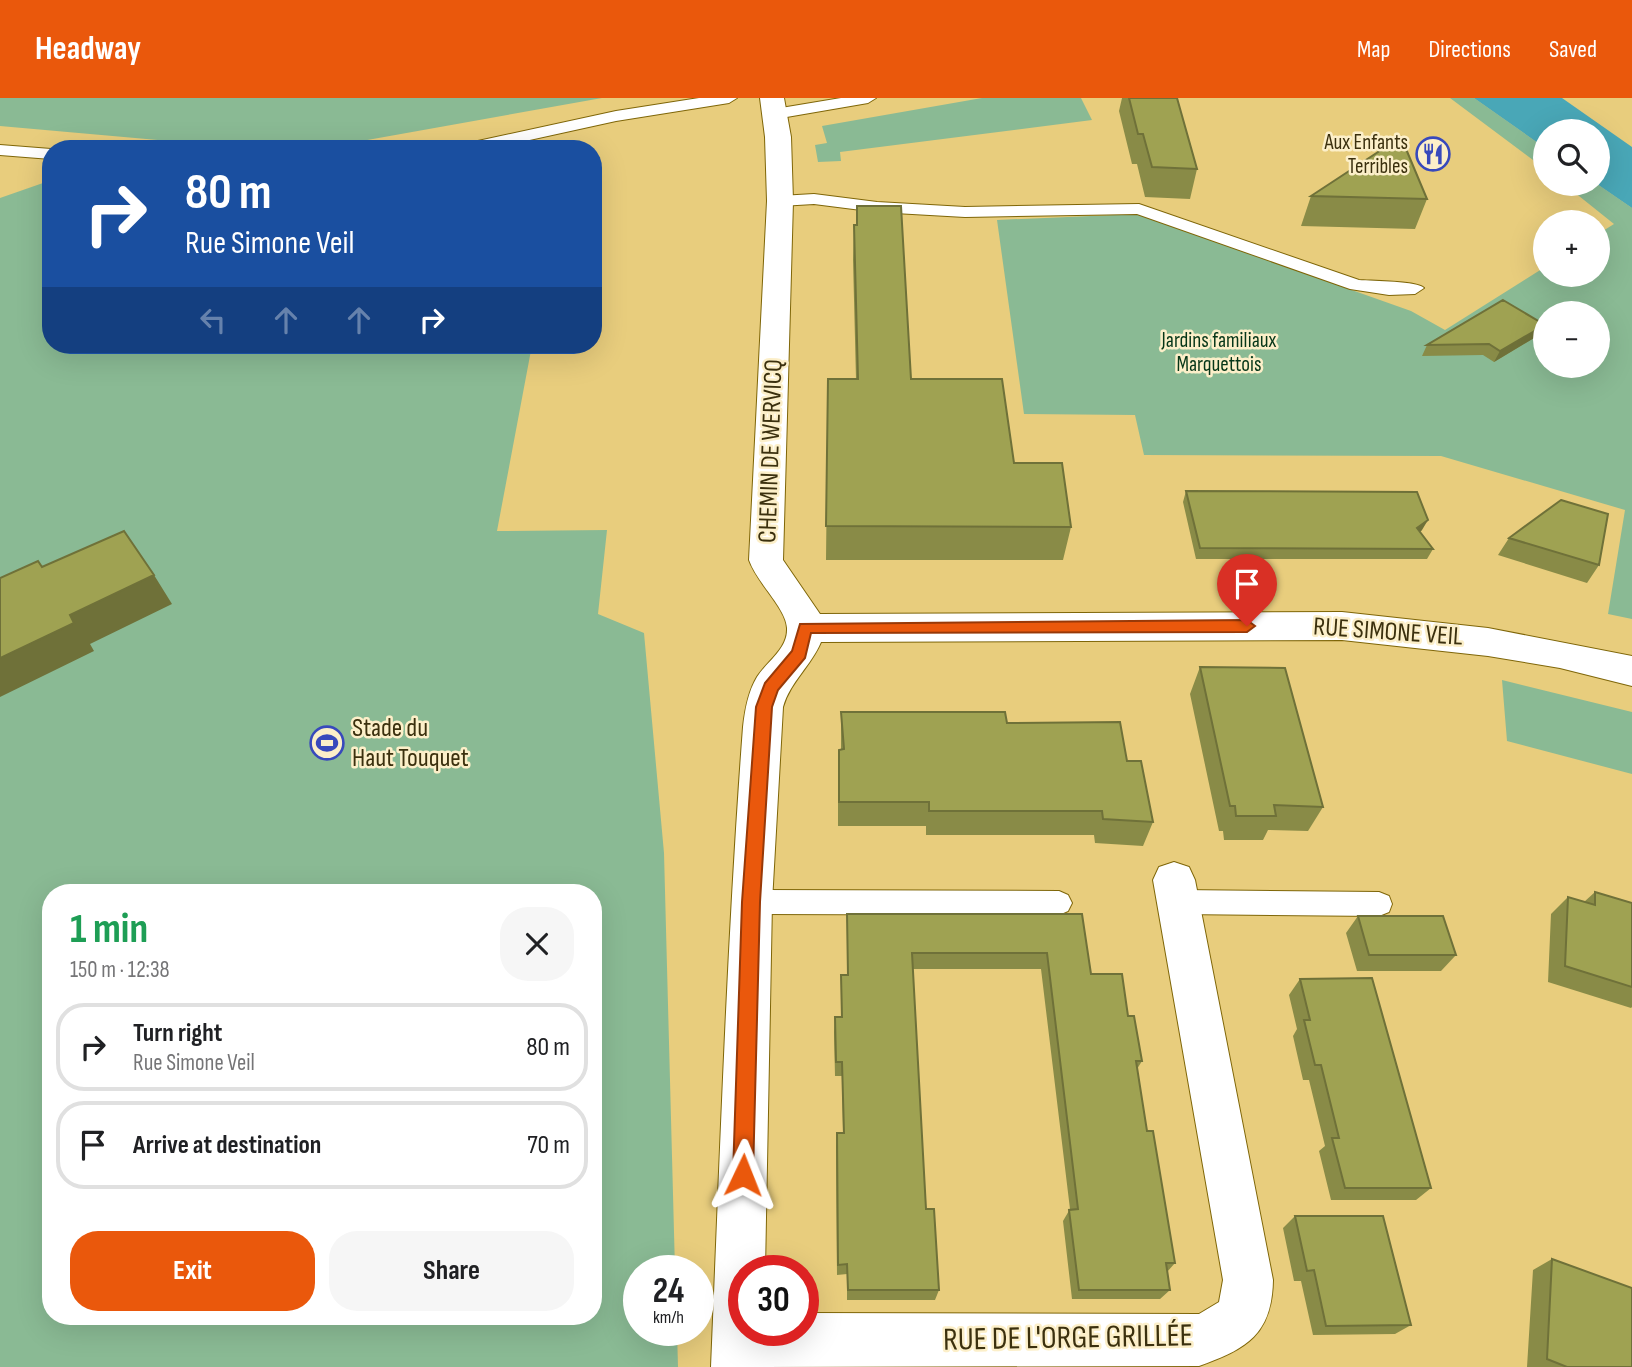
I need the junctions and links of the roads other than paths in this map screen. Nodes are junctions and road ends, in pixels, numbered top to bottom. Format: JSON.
{"nodes":[{"id":1,"x":729,"y":98,"type":"edge"},
{"id":2,"x":868,"y":98,"type":"edge"},
{"id":3,"x":773,"y":106,"type":"edge"},
{"id":4,"x":505,"y":140,"type":"edge"},
{"id":5,"x":0,"y":150,"type":"edge"},
{"id":6,"x":42,"y":153,"type":"edge"},
{"id":7,"x":780,"y":201,"type":"junction"},
{"id":8,"x":1415,"y":288,"type":"dead end"},
{"id":9,"x":805,"y":628,"type":"junction"},
{"id":10,"x":1632,"y":671,"type":"edge"},
{"id":11,"x":1177,"y":891,"type":"joint"},
{"id":12,"x":751,"y":902,"type":"junction"},
{"id":13,"x":1059,"y":903,"type":"dead end"},
{"id":14,"x":1379,"y":904,"type":"dead end"},
{"id":15,"x":737,"y":1353,"type":"edge"}],
"edges":[{"from":1,"to":4,"type":"lane"},
{"from":2,"to":3,"type":"lane"},
{"from":3,"to":7,"type":"street","name":"CHEMIN DE WERVICQ"},
{"from":5,"to":6,"type":"lane"},
{"from":7,"to":8,"type":"lane"},
{"from":7,"to":9,"type":"street","name":"CHEMIN DE WERVICQ"},
{"from":9,"to":10,"type":"street","name":"RUE SIMONE VEIL"},
{"from":9,"to":12,"type":"street"},
{"from":11,"to":14,"type":"lane"},
{"from":11,"to":15,"type":"street","name":"RUE DE L'ORGE GRILLÉE"},
{"from":12,"to":13,"type":"lane"},
{"from":12,"to":15,"type":"street"}]}
